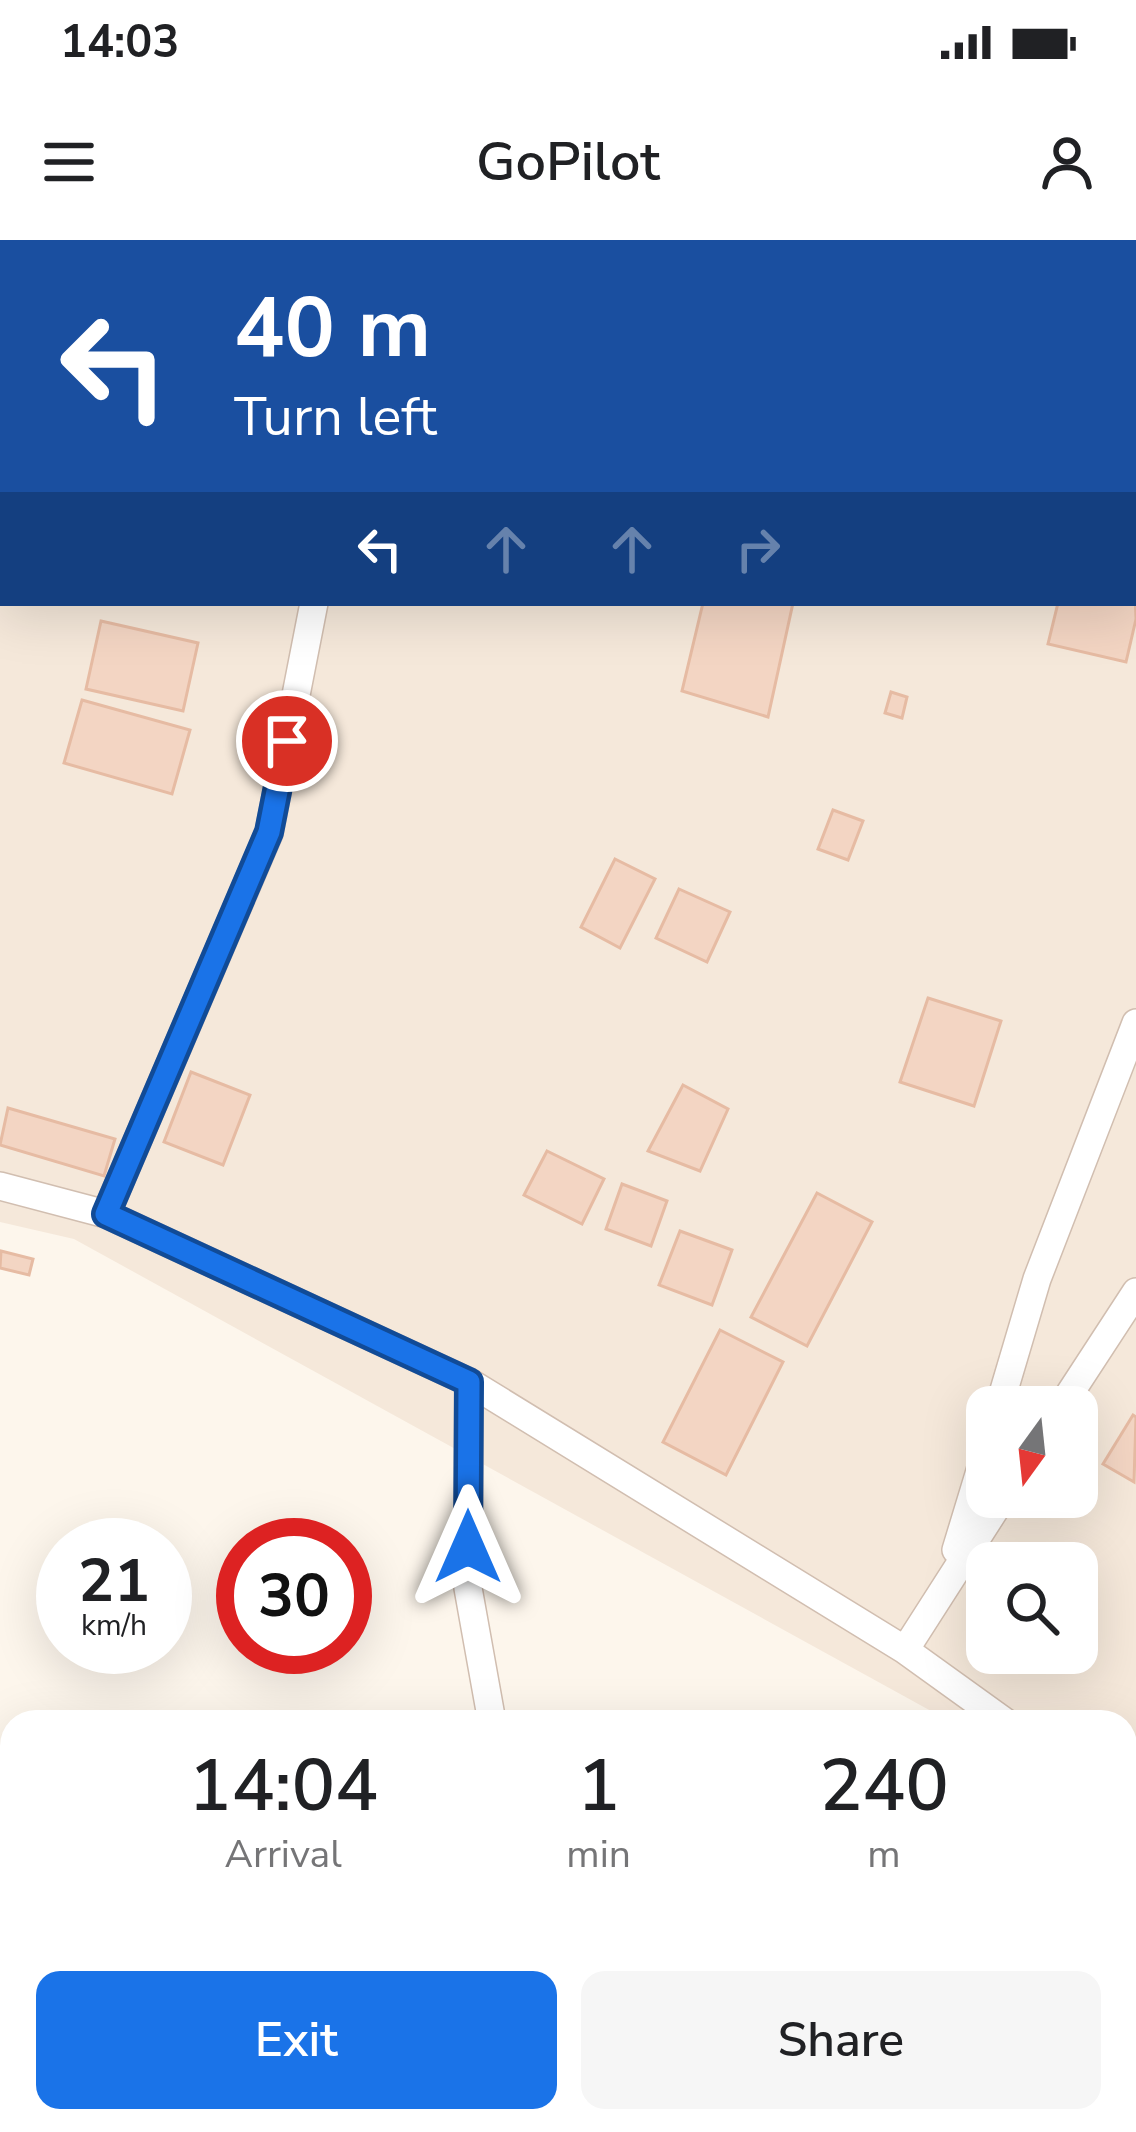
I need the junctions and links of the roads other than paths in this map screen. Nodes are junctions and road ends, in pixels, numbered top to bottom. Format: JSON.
{"nodes":[{"id":1,"x":313,"y":606,"type":"edge"},
{"id":2,"x":1136,"y":1023,"type":"edge"},
{"id":3,"x":0,"y":1186,"type":"edge"},
{"id":4,"x":106,"y":1214,"type":"junction"},
{"id":5,"x":1136,"y":1292,"type":"edge"},
{"id":6,"x":469,"y":1382,"type":"junction"},
{"id":7,"x":1005,"y":1386,"type":"edge"},
{"id":8,"x":1075,"y":1386,"type":"edge"},
{"id":9,"x":966,"y":1517,"type":"edge"},
{"id":10,"x":989,"y":1518,"type":"edge"},
{"id":11,"x":946,"y":1583,"type":"junction"},
{"id":12,"x":905,"y":1650,"type":"junction"},
{"id":13,"x":490,"y":1710,"type":"edge"},
{"id":14,"x":988,"y":1710,"type":"edge"}],
"edges":[{"from":1,"to":4,"type":"street"},
{"from":2,"to":7,"type":"street"},
{"from":3,"to":4,"type":"street"},
{"from":4,"to":6,"type":"street"},
{"from":5,"to":8,"type":"street"},
{"from":6,"to":12,"type":"street"},
{"from":6,"to":13,"type":"street"},
{"from":9,"to":11,"type":"street"},
{"from":10,"to":11,"type":"street"},
{"from":11,"to":12,"type":"street"},
{"from":12,"to":14,"type":"street"}]}
